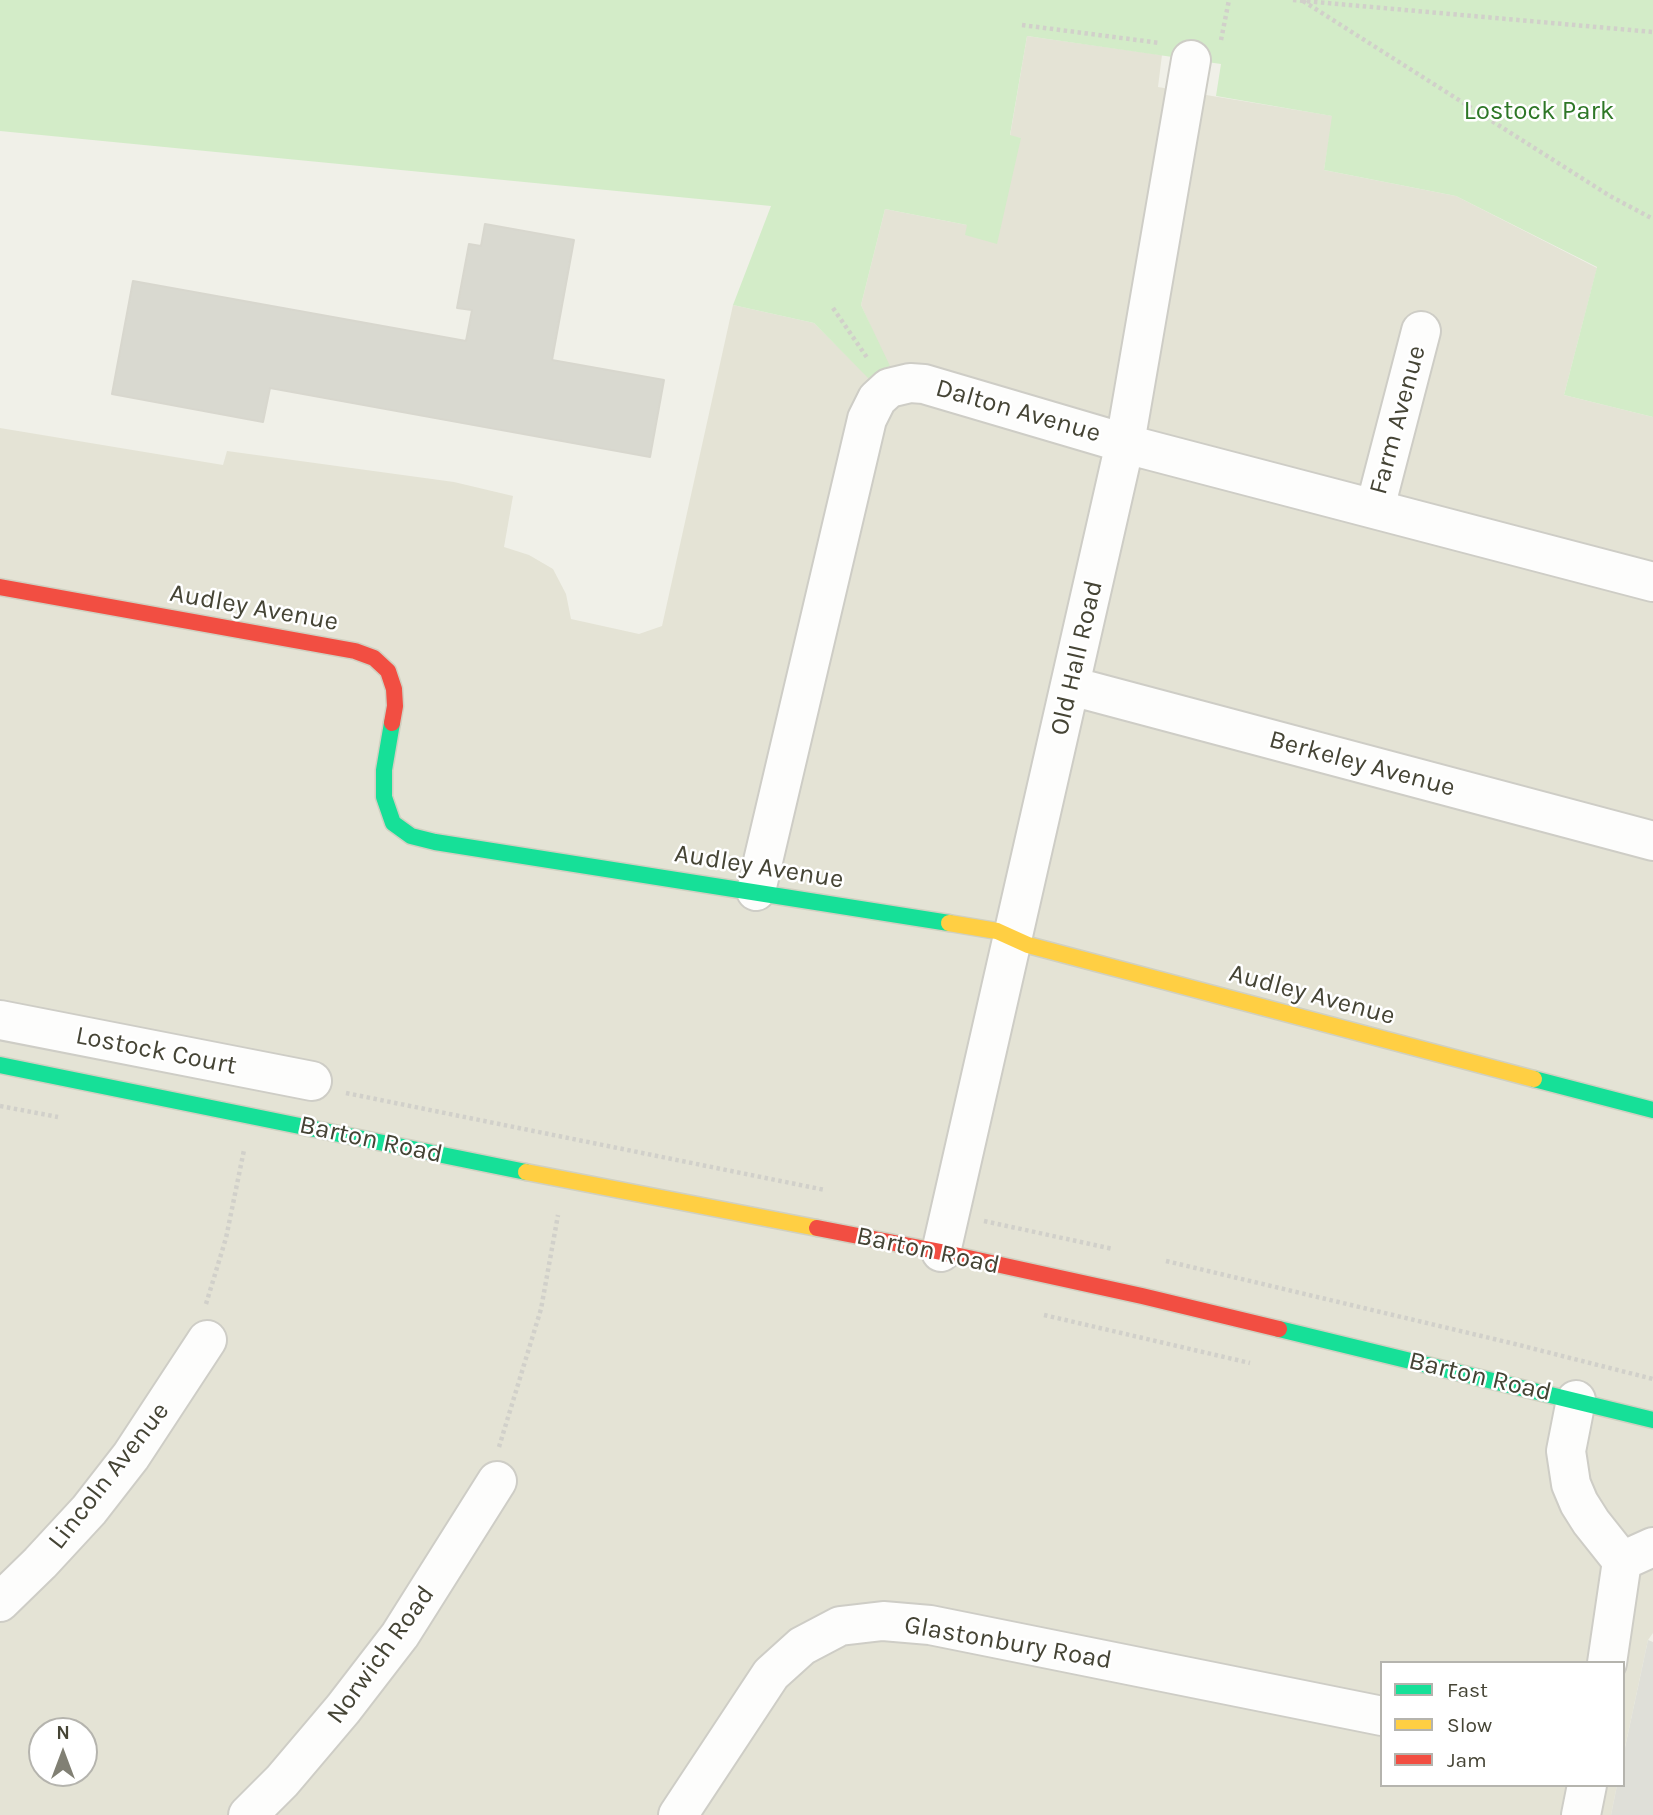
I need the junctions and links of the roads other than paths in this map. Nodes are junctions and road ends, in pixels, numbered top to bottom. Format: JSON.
{"nodes":[{"id":1,"x":1193,"y":52,"type":"road end"},
{"id":2,"x":1421,"y":331,"type":"dead end"},
{"id":3,"x":1125,"y":443,"type":"junction"},
{"id":4,"x":1375,"y":508,"type":"junction"},
{"id":5,"x":1653,"y":582,"type":"edge"},
{"id":6,"x":0,"y":587,"type":"edge"},
{"id":7,"x":1071,"y":686,"type":"junction"},
{"id":8,"x":1653,"y":841,"type":"edge"},
{"id":9,"x":756,"y":891,"type":"junction"},
{"id":10,"x":1012,"y":938,"type":"junction"},
{"id":11,"x":0,"y":1020,"type":"edge"},
{"id":12,"x":206,"y":1060,"type":"junction"},
{"id":13,"x":0,"y":1065,"type":"edge"},
{"id":14,"x":313,"y":1081,"type":"dead end"},
{"id":15,"x":197,"y":1105,"type":"junction"},
{"id":16,"x":1653,"y":1111,"type":"edge"},
{"id":17,"x":941,"y":1252,"type":"junction"},
{"id":18,"x":207,"y":1340,"type":"road end"},
{"id":19,"x":1576,"y":1400,"type":"junction"},
{"id":20,"x":1653,"y":1420,"type":"edge"},
{"id":21,"x":497,"y":1481,"type":"road end"},
{"id":22,"x":1638,"y":1554,"type":"edge"},
{"id":23,"x":0,"y":1602,"type":"edge"},
{"id":24,"x":1608,"y":1661,"type":"edge"},
{"id":25,"x":1380,"y":1716,"type":"edge"},
{"id":26,"x":1587,"y":1787,"type":"edge"},
{"id":27,"x":248,"y":1815,"type":"edge"},
{"id":28,"x":678,"y":1815,"type":"edge"},
{"id":29,"x":1581,"y":1815,"type":"edge"}],
"edges":[{"from":1,"to":3,"type":"street","name":"Old Hall Road"},
{"from":2,"to":4,"type":"street","name":"Farm Avenue"},
{"from":3,"to":4,"type":"street","name":"Dalton Avenue"},
{"from":3,"to":7,"type":"street","name":"Old Hall Road"},
{"from":3,"to":9,"type":"street","name":"Dalton Avenue"},
{"from":4,"to":5,"type":"street","name":"Dalton Avenue"},
{"from":6,"to":9,"type":"street","name":"Audley Avenue"},
{"from":7,"to":8,"type":"street","name":"Berkeley Avenue"},
{"from":7,"to":10,"type":"street","name":"Old Hall Road"},
{"from":9,"to":10,"type":"street","name":"Audley Avenue"},
{"from":10,"to":16,"type":"street","name":"Audley Avenue"},
{"from":10,"to":17,"type":"street","name":"Old Hall Road"},
{"from":11,"to":12,"type":"street","name":"Lostock Court"},
{"from":12,"to":14,"type":"street","name":"Lostock Court"},
{"from":12,"to":15,"type":"street"},
{"from":13,"to":15,"type":"street","name":"Barton Road"},
{"from":15,"to":17,"type":"street","name":"Barton Road"},
{"from":17,"to":19,"type":"street","name":"Barton Road"},
{"from":18,"to":23,"type":"street","name":"Lincoln Avenue"},
{"from":19,"to":20,"type":"street","name":"Barton Road"},
{"from":19,"to":22,"type":"street"},
{"from":21,"to":27,"type":"street","name":"Norwich Road"},
{"from":22,"to":24,"type":"street"},
{"from":25,"to":28,"type":"street","name":"Glastonbury Road"},
{"from":26,"to":29,"type":"street"}]}
